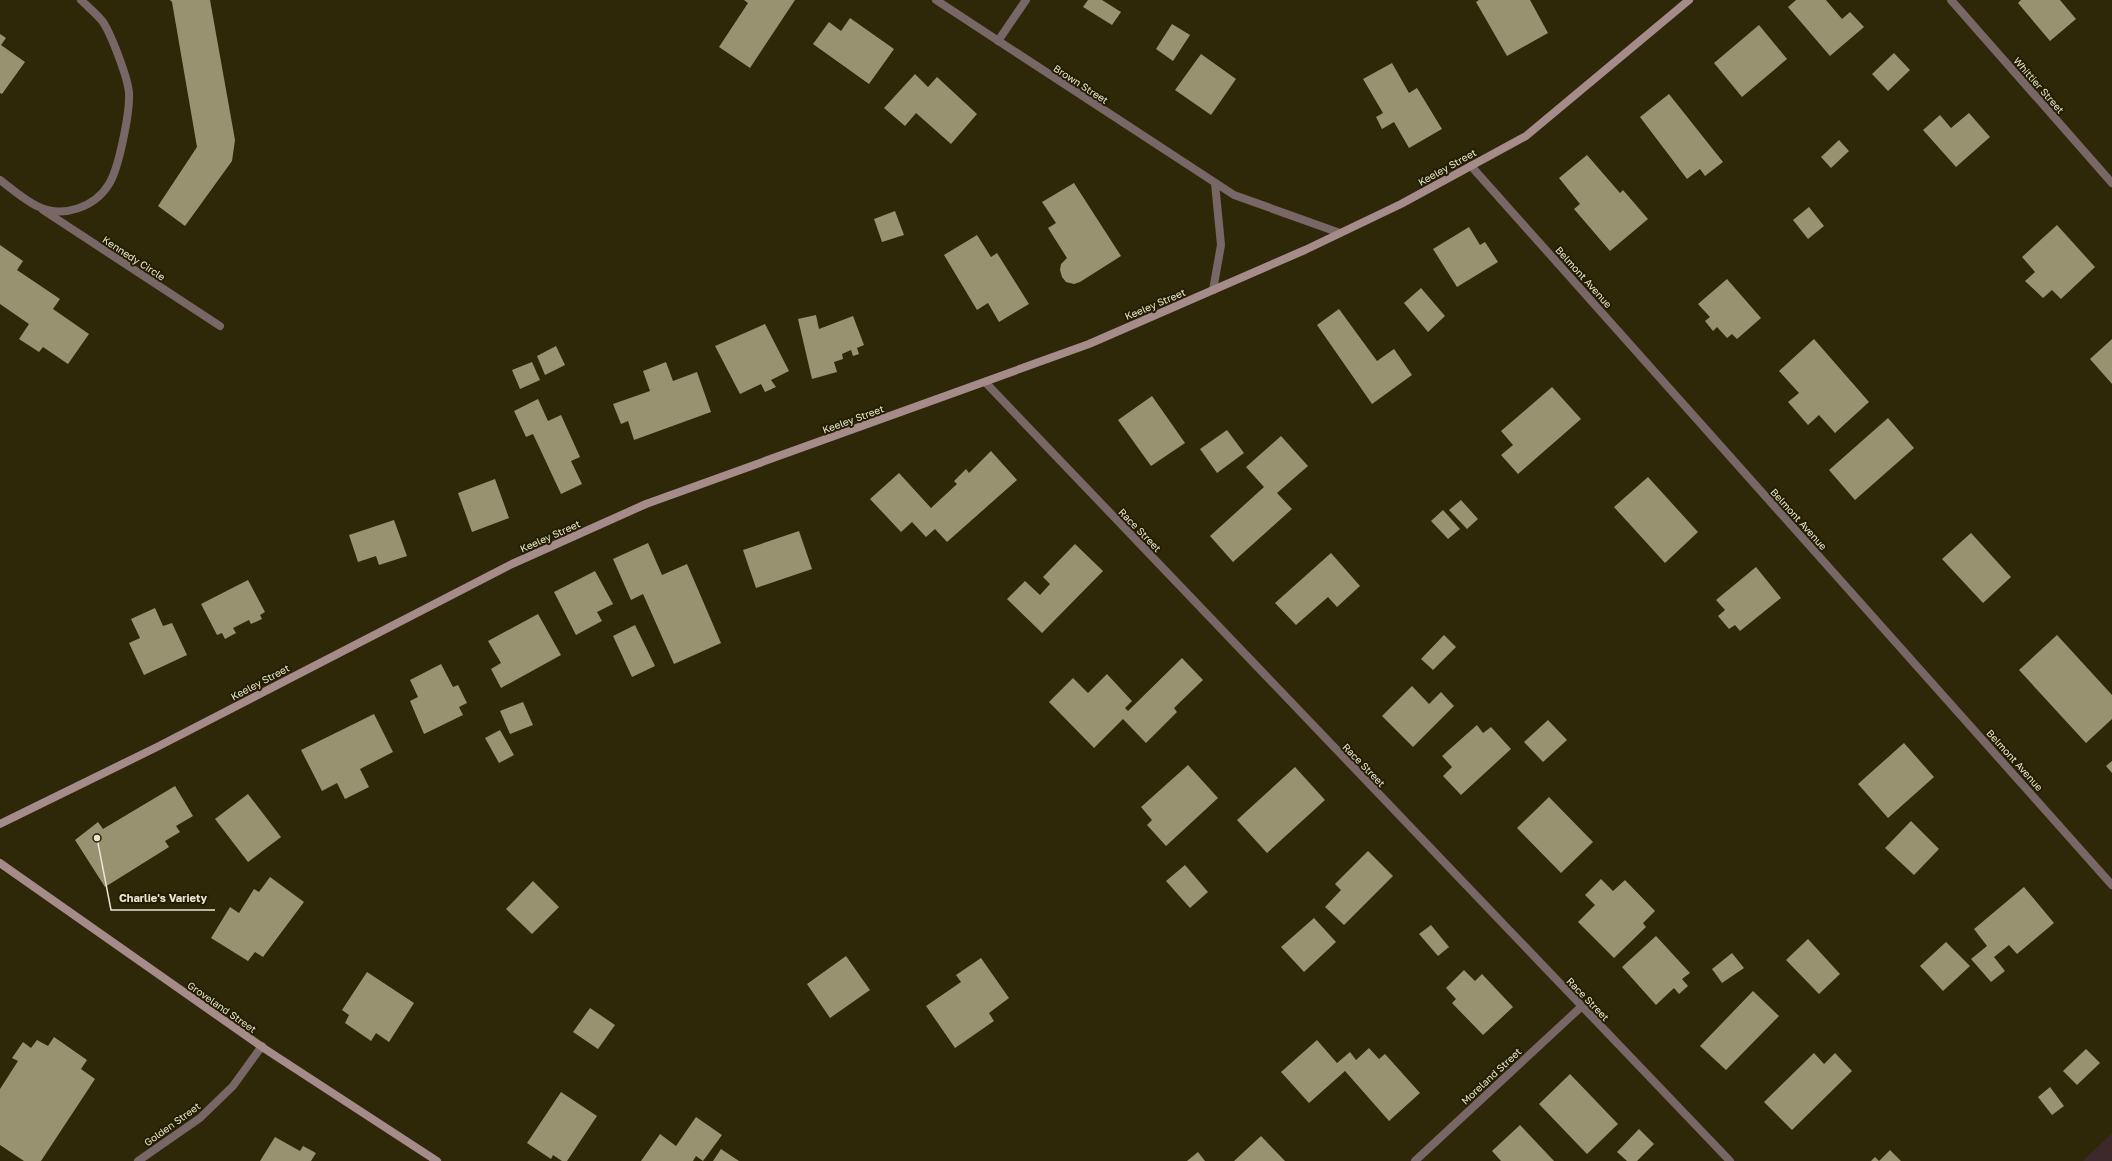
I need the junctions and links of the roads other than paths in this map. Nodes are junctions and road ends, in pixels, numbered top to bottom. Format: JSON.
{"nodes":[{"id":1,"x":81,"y":0,"type":"edge"},
{"id":2,"x":936,"y":0,"type":"edge"},
{"id":3,"x":1026,"y":0,"type":"edge"},
{"id":4,"x":1689,"y":0,"type":"edge"},
{"id":5,"x":1951,"y":0,"type":"edge"},
{"id":6,"x":998,"y":41,"type":"junction"},
{"id":7,"x":1471,"y":166,"type":"junction"},
{"id":8,"x":0,"y":180,"type":"edge"},
{"id":9,"x":1215,"y":183,"type":"junction"},
{"id":10,"x":2112,"y":183,"type":"edge"},
{"id":11,"x":38,"y":207,"type":"junction"},
{"id":12,"x":1340,"y":233,"type":"junction"},
{"id":13,"x":1213,"y":290,"type":"junction"},
{"id":14,"x":220,"y":326,"type":"dead end"},
{"id":15,"x":984,"y":382,"type":"junction"},
{"id":16,"x":0,"y":824,"type":"edge"},
{"id":17,"x":0,"y":864,"type":"edge"},
{"id":18,"x":2112,"y":885,"type":"edge"},
{"id":19,"x":1582,"y":1006,"type":"junction"},
{"id":20,"x":262,"y":1046,"type":"junction"},
{"id":21,"x":138,"y":1161,"type":"edge"},
{"id":22,"x":437,"y":1161,"type":"edge"},
{"id":23,"x":1415,"y":1161,"type":"edge"},
{"id":24,"x":1730,"y":1161,"type":"edge"}],
"edges":[{"from":1,"to":11,"type":"street","name":"Kennedy Circle"},
{"from":2,"to":6,"type":"street","name":"Brown Street"},
{"from":3,"to":6,"type":"street"},
{"from":4,"to":7,"type":"street","name":"Keeley Street"},
{"from":5,"to":10,"type":"street","name":"Whittier Street"},
{"from":6,"to":9,"type":"street","name":"Brown Street"},
{"from":7,"to":12,"type":"street","name":"Keeley Street"},
{"from":7,"to":18,"type":"street","name":"Belmont Avenue"},
{"from":8,"to":11,"type":"street","name":"Kennedy Circle"},
{"from":9,"to":12,"type":"street","name":"Brown Street"},
{"from":9,"to":13,"type":"street"},
{"from":11,"to":14,"type":"street","name":"Kennedy Circle"},
{"from":12,"to":13,"type":"street","name":"Keeley Street"},
{"from":13,"to":15,"type":"street","name":"Keeley Street"},
{"from":15,"to":16,"type":"street","name":"Keeley Street"},
{"from":15,"to":19,"type":"street","name":"Race Street"},
{"from":17,"to":20,"type":"street","name":"Groveland Street"},
{"from":19,"to":23,"type":"street","name":"Moreland Street"},
{"from":19,"to":24,"type":"street","name":"Race Street"},
{"from":20,"to":21,"type":"street","name":"Golden Street"},
{"from":20,"to":22,"type":"street","name":"Groveland Street"}]}
